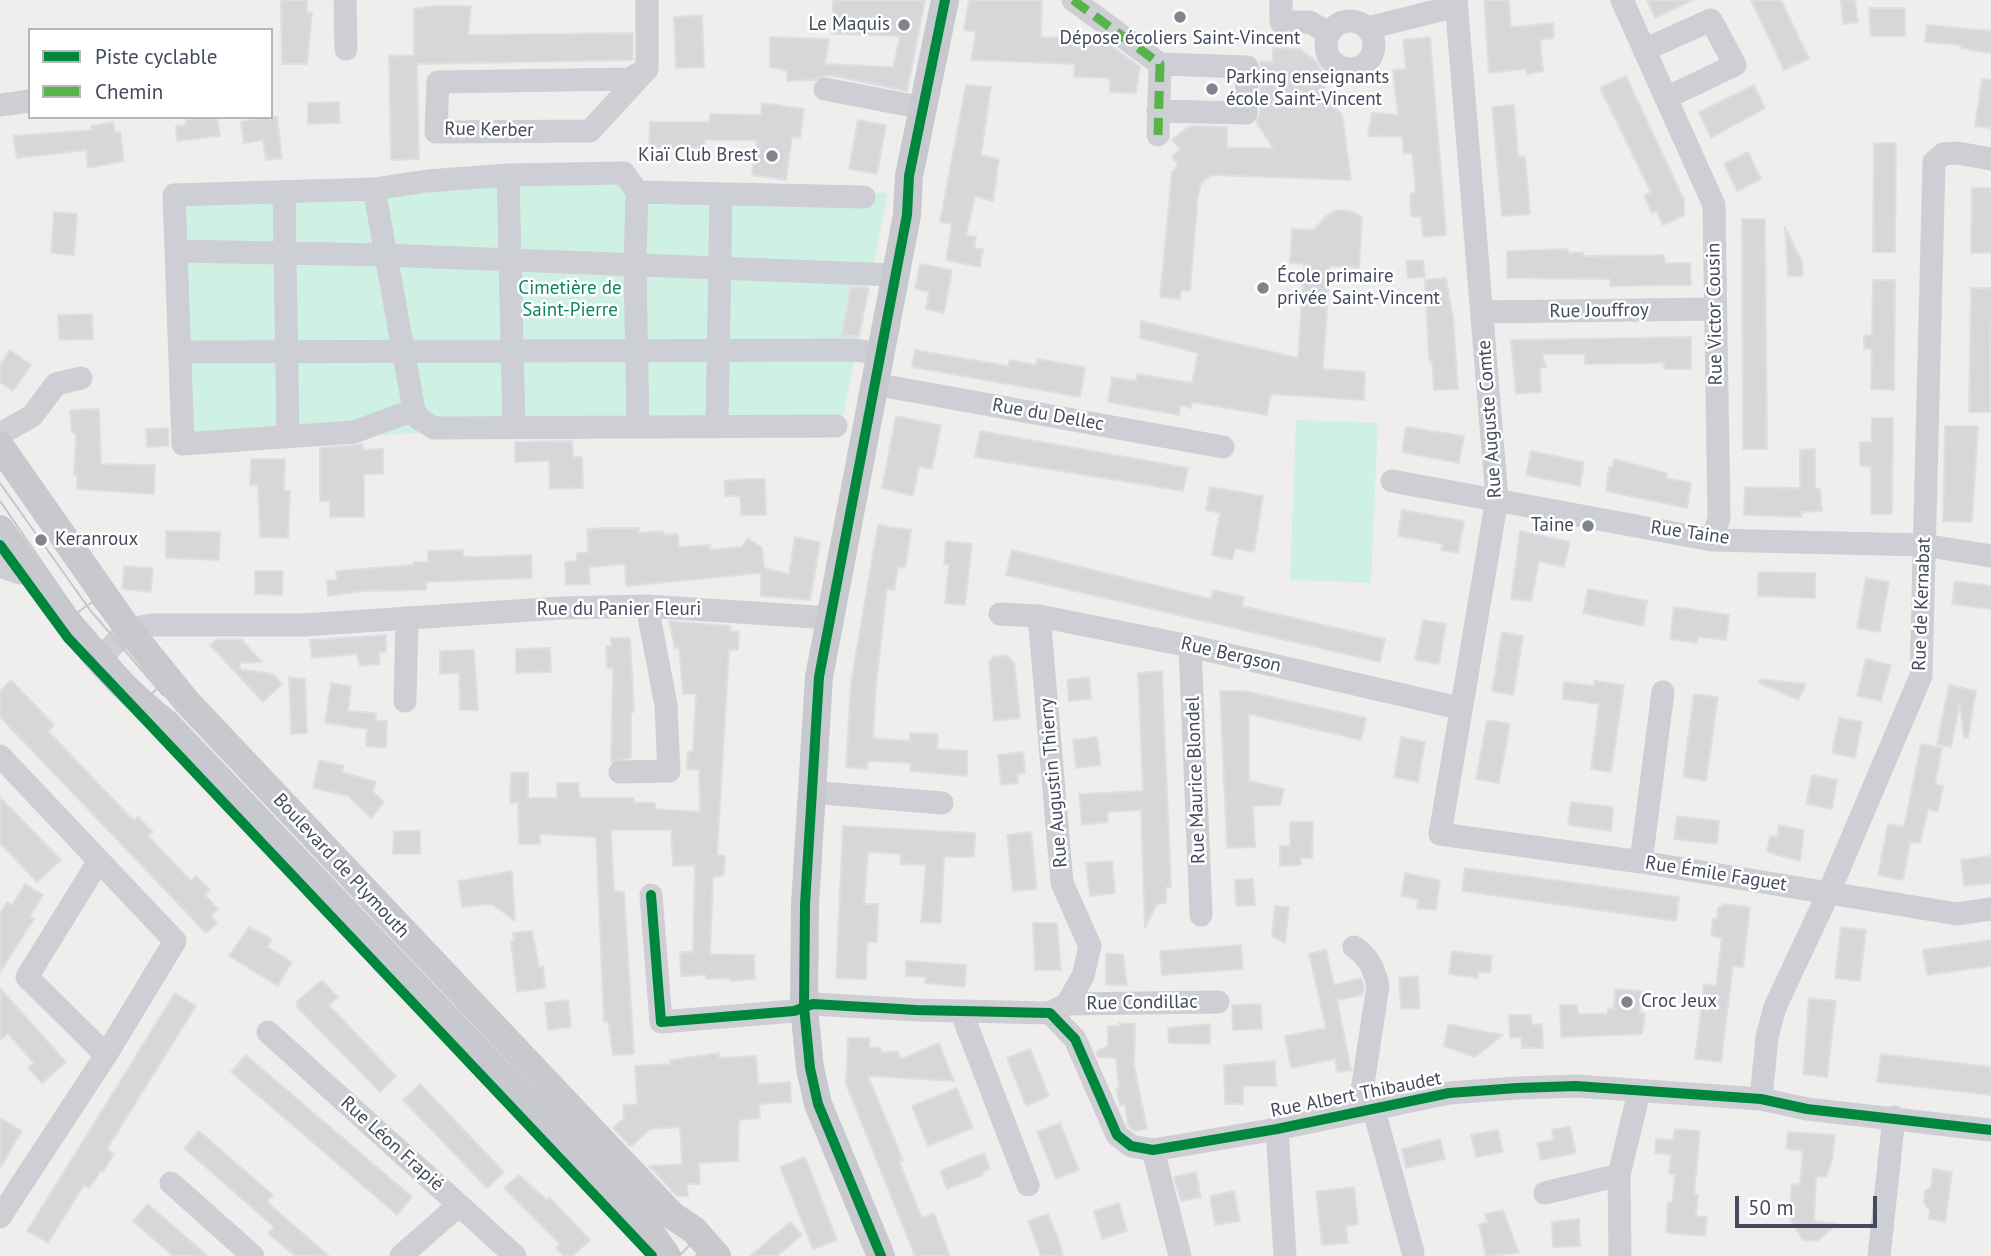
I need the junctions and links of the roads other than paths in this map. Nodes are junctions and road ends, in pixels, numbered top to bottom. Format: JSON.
{"nodes":[{"id":1,"x":345,"y":0,"type":"edge"},
{"id":2,"x":647,"y":0,"type":"edge"},
{"id":3,"x":945,"y":0,"type":"edge"},
{"id":4,"x":1073,"y":0,"type":"edge"},
{"id":5,"x":1281,"y":0,"type":"edge"},
{"id":6,"x":1622,"y":0,"type":"edge"},
{"id":7,"x":1456,"y":3,"type":"edge"},
{"id":8,"x":1368,"y":28,"type":"junction"},
{"id":9,"x":1328,"y":33,"type":"junction"},
{"id":10,"x":346,"y":49,"type":"dead end"},
{"id":11,"x":1644,"y":50,"type":"junction"},
{"id":12,"x":1160,"y":64,"type":"junction"},
{"id":13,"x":647,"y":69,"type":"junction"},
{"id":14,"x":825,"y":89,"type":"dead end"},
{"id":15,"x":1666,"y":98,"type":"junction"},
{"id":16,"x":28,"y":101,"type":"edge"},
{"id":17,"x":0,"y":105,"type":"edge"},
{"id":18,"x":923,"y":108,"type":"junction"},
{"id":19,"x":1158,"y":111,"type":"junction"},
{"id":20,"x":1158,"y":135,"type":"dead end"},
{"id":21,"x":1991,"y":159,"type":"edge"},
{"id":22,"x":508,"y":175,"type":"junction"},
{"id":23,"x":374,"y":189,"type":"junction"},
{"id":24,"x":284,"y":192,"type":"junction"},
{"id":25,"x":637,"y":192,"type":"junction"},
{"id":26,"x":721,"y":194,"type":"junction"},
{"id":27,"x":864,"y":197,"type":"dead end"},
{"id":28,"x":177,"y":251,"type":"junction"},
{"id":29,"x":285,"y":253,"type":"junction"},
{"id":30,"x":384,"y":255,"type":"junction"},
{"id":31,"x":509,"y":261,"type":"junction"},
{"id":32,"x":635,"y":264,"type":"junction"},
{"id":33,"x":719,"y":267,"type":"junction"},
{"id":34,"x":896,"y":275,"type":"junction"},
{"id":35,"x":1714,"y":309,"type":"junction"},
{"id":36,"x":1483,"y":312,"type":"junction"},
{"id":37,"x":286,"y":351,"type":"junction"},
{"id":38,"x":514,"y":351,"type":"junction"},
{"id":39,"x":636,"y":351,"type":"junction"},
{"id":40,"x":716,"y":351,"type":"junction"},
{"id":41,"x":180,"y":352,"type":"junction"},
{"id":42,"x":405,"y":352,"type":"junction"},
{"id":43,"x":880,"y":354,"type":"junction"},
{"id":44,"x":81,"y":378,"type":"dead end"},
{"id":45,"x":874,"y":384,"type":"junction"},
{"id":46,"x":414,"y":410,"type":"junction"},
{"id":47,"x":836,"y":426,"type":"dead end"},
{"id":48,"x":638,"y":427,"type":"junction"},
{"id":49,"x":717,"y":427,"type":"junction"},
{"id":50,"x":514,"y":428,"type":"junction"},
{"id":51,"x":0,"y":435,"type":"edge"},
{"id":52,"x":288,"y":437,"type":"junction"},
{"id":53,"x":0,"y":446,"type":"edge"},
{"id":54,"x":1223,"y":447,"type":"dead end"},
{"id":55,"x":1392,"y":481,"type":"dead end"},
{"id":56,"x":1497,"y":499,"type":"junction"},
{"id":57,"x":0,"y":529,"type":"edge"},
{"id":58,"x":1712,"y":540,"type":"junction"},
{"id":59,"x":1923,"y":545,"type":"junction"},
{"id":60,"x":1991,"y":556,"type":"edge"},
{"id":61,"x":646,"y":607,"type":"junction"},
{"id":62,"x":1000,"y":614,"type":"dead end"},
{"id":63,"x":1039,"y":616,"type":"junction"},
{"id":64,"x":407,"y":618,"type":"junction"},
{"id":65,"x":830,"y":618,"type":"junction"},
{"id":66,"x":128,"y":629,"type":"junction"},
{"id":67,"x":1190,"y":646,"type":"junction"},
{"id":68,"x":100,"y":659,"type":"junction"},
{"id":69,"x":1663,"y":692,"type":"dead end"},
{"id":70,"x":405,"y":701,"type":"dead end"},
{"id":71,"x":1459,"y":708,"type":"junction"},
{"id":72,"x":0,"y":756,"type":"edge"},
{"id":73,"x":620,"y":772,"type":"dead end"},
{"id":74,"x":811,"y":792,"type":"junction"},
{"id":75,"x":942,"y":803,"type":"dead end"},
{"id":76,"x":1440,"y":834,"type":"joint"},
{"id":77,"x":98,"y":862,"type":"junction"},
{"id":78,"x":1641,"y":862,"type":"junction"},
{"id":79,"x":1829,"y":892,"type":"junction"},
{"id":80,"x":651,"y":895,"type":"dead end"},
{"id":81,"x":1991,"y":909,"type":"edge"},
{"id":82,"x":1201,"y":915,"type":"dead end"},
{"id":83,"x":1354,"y":947,"type":"dead end"},
{"id":84,"x":1218,"y":1002,"type":"dead end"},
{"id":85,"x":804,"y":1007,"type":"junction"},
{"id":86,"x":1058,"y":1008,"type":"junction"},
{"id":87,"x":961,"y":1011,"type":"junction"},
{"id":88,"x":268,"y":1032,"type":"dead end"},
{"id":89,"x":106,"y":1055,"type":"junction"},
{"id":90,"x":1639,"y":1092,"type":"junction"},
{"id":91,"x":1761,"y":1099,"type":"junction"},
{"id":92,"x":1366,"y":1108,"type":"junction"},
{"id":93,"x":1894,"y":1117,"type":"junction"},
{"id":94,"x":1277,"y":1129,"type":"junction"},
{"id":95,"x":1991,"y":1130,"type":"edge"},
{"id":96,"x":1153,"y":1150,"type":"junction"},
{"id":97,"x":1619,"y":1175,"type":"junction"},
{"id":98,"x":171,"y":1183,"type":"dead end"},
{"id":99,"x":1028,"y":1185,"type":"dead end"},
{"id":100,"x":1545,"y":1193,"type":"dead end"},
{"id":101,"x":459,"y":1205,"type":"junction"},
{"id":102,"x":0,"y":1217,"type":"edge"},
{"id":103,"x":1413,"y":1252,"type":"dead end"},
{"id":104,"x":253,"y":1256,"type":"edge"},
{"id":105,"x":401,"y":1256,"type":"edge"},
{"id":106,"x":515,"y":1256,"type":"edge"},
{"id":107,"x":667,"y":1256,"type":"edge"},
{"id":108,"x":717,"y":1256,"type":"edge"},
{"id":109,"x":881,"y":1256,"type":"edge"},
{"id":110,"x":1180,"y":1256,"type":"edge"},
{"id":111,"x":1285,"y":1256,"type":"edge"},
{"id":112,"x":1620,"y":1256,"type":"edge"},
{"id":113,"x":1879,"y":1256,"type":"edge"}],
"edges":[{"from":1,"to":10,"type":"street"},
{"from":2,"to":13,"type":"street"},
{"from":3,"to":18,"type":"main road"},
{"from":4,"to":12,"type":"street"},
{"from":5,"to":9,"type":"street"},
{"from":6,"to":11,"type":"street","name":"Rue Victor Cousin"},
{"from":7,"to":8,"type":"street"},
{"from":7,"to":36,"type":"street","name":"Rue Auguste Comte"},
{"from":8,"to":9,"type":"street"},
{"from":8,"to":9,"type":"street"},
{"from":11,"to":15,"type":"street","name":"Rue Victor Cousin"},
{"from":11,"to":15,"type":"street"},
{"from":12,"to":19,"type":"street"},
{"from":12,"to":19,"type":"street"},
{"from":13,"to":13,"type":"street","name":"Rue Kerber"},
{"from":14,"to":18,"type":"street"},
{"from":15,"to":35,"type":"street","name":"Rue Victor Cousin"},
{"from":16,"to":17,"type":"street"},
{"from":18,"to":34,"type":"main road"},
{"from":19,"to":20,"type":"street"},
{"from":21,"to":59,"type":"street","name":"Rue de Kernabat"},
{"from":22,"to":23,"type":"street"},
{"from":22,"to":25,"type":"street"},
{"from":22,"to":31,"type":"street"},
{"from":23,"to":24,"type":"street"},
{"from":23,"to":30,"type":"street"},
{"from":24,"to":28,"type":"street"},
{"from":24,"to":29,"type":"street"},
{"from":25,"to":26,"type":"street"},
{"from":25,"to":32,"type":"street"},
{"from":26,"to":27,"type":"street"},
{"from":26,"to":33,"type":"street"},
{"from":28,"to":29,"type":"street"},
{"from":28,"to":41,"type":"street"},
{"from":29,"to":30,"type":"street"},
{"from":29,"to":37,"type":"street"},
{"from":30,"to":31,"type":"street"},
{"from":30,"to":42,"type":"street"},
{"from":31,"to":32,"type":"street"},
{"from":31,"to":38,"type":"street"},
{"from":32,"to":33,"type":"street"},
{"from":32,"to":39,"type":"street"},
{"from":33,"to":34,"type":"street"},
{"from":33,"to":40,"type":"street"},
{"from":34,"to":43,"type":"main road"},
{"from":35,"to":36,"type":"street","name":"Rue Jouffroy"},
{"from":35,"to":58,"type":"street","name":"Rue Victor Cousin"},
{"from":36,"to":56,"type":"street","name":"Rue Auguste Comte"},
{"from":37,"to":41,"type":"street"},
{"from":37,"to":42,"type":"street"},
{"from":37,"to":52,"type":"street"},
{"from":38,"to":39,"type":"street"},
{"from":38,"to":42,"type":"street"},
{"from":38,"to":50,"type":"street"},
{"from":39,"to":40,"type":"street"},
{"from":39,"to":48,"type":"street"},
{"from":40,"to":43,"type":"street"},
{"from":40,"to":49,"type":"street"},
{"from":41,"to":52,"type":"street"},
{"from":42,"to":46,"type":"street"},
{"from":43,"to":45,"type":"main road"},
{"from":44,"to":51,"type":"street"},
{"from":45,"to":54,"type":"street","name":"Rue du Dellec"},
{"from":45,"to":65,"type":"main road"},
{"from":46,"to":50,"type":"street"},
{"from":46,"to":52,"type":"street"},
{"from":47,"to":49,"type":"street"},
{"from":48,"to":49,"type":"street"},
{"from":48,"to":50,"type":"street"},
{"from":53,"to":66,"type":"main road","name":"Boulevard de Plymouth"},
{"from":55,"to":56,"type":"street","name":"Rue Taine"},
{"from":56,"to":58,"type":"street","name":"Rue Taine"},
{"from":56,"to":71,"type":"street","name":"Rue Auguste Comte"},
{"from":57,"to":68,"type":"main road","name":"Boulevard de Plymouth"},
{"from":58,"to":59,"type":"street","name":"Rue Taine"},
{"from":59,"to":60,"type":"street","name":"Rue Taine"},
{"from":59,"to":79,"type":"street","name":"Rue de Kernabat"},
{"from":61,"to":64,"type":"street","name":"Rue du Panier Fleuri"},
{"from":61,"to":65,"type":"street","name":"Rue du Panier Fleuri"},
{"from":61,"to":73,"type":"street"},
{"from":62,"to":63,"type":"street","name":"Rue Bergson"},
{"from":63,"to":67,"type":"street","name":"Rue Bergson"},
{"from":63,"to":86,"type":"street","name":"Rue Augustin Thierry"},
{"from":64,"to":66,"type":"street","name":"Rue du Panier Fleuri"},
{"from":64,"to":70,"type":"street"},
{"from":65,"to":74,"type":"main road"},
{"from":66,"to":68,"type":"street"},
{"from":66,"to":108,"type":"main road","name":"Boulevard de Plymouth"},
{"from":67,"to":71,"type":"street","name":"Rue Bergson"},
{"from":67,"to":82,"type":"street","name":"Rue Maurice Blondel"},
{"from":68,"to":107,"type":"main road","name":"Boulevard de Plymouth"},
{"from":69,"to":78,"type":"street"},
{"from":71,"to":76,"type":"street","name":"Rue Auguste Comte"},
{"from":72,"to":77,"type":"street"},
{"from":74,"to":75,"type":"street"},
{"from":74,"to":85,"type":"main road"},
{"from":76,"to":78,"type":"street","name":"Rue Émile Faguet"},
{"from":77,"to":89,"type":"street"},
{"from":77,"to":89,"type":"street"},
{"from":78,"to":79,"type":"street","name":"Rue Émile Faguet"},
{"from":79,"to":81,"type":"street","name":"Rue Émile Faguet"},
{"from":79,"to":91,"type":"street","name":"Rue de Kernabat"},
{"from":80,"to":85,"type":"street"},
{"from":83,"to":92,"type":"street"},
{"from":84,"to":86,"type":"street","name":"Rue Condillac"},
{"from":85,"to":87,"type":"street"},
{"from":85,"to":109,"type":"main road"},
{"from":86,"to":87,"type":"street"},
{"from":86,"to":96,"type":"street","name":"Rue Albert Thibaudet"},
{"from":87,"to":99,"type":"street"},
{"from":88,"to":101,"type":"street","name":"Rue Léon Frapié"},
{"from":89,"to":102,"type":"street"},
{"from":90,"to":91,"type":"street","name":"Rue Albert Thibaudet"},
{"from":90,"to":92,"type":"street","name":"Rue Albert Thibaudet"},
{"from":90,"to":97,"type":"street"},
{"from":91,"to":93,"type":"street","name":"Rue Albert Thibaudet"},
{"from":92,"to":94,"type":"street","name":"Rue Albert Thibaudet"},
{"from":92,"to":103,"type":"street"},
{"from":93,"to":95,"type":"street","name":"Rue Albert Thibaudet"},
{"from":93,"to":113,"type":"street"},
{"from":94,"to":96,"type":"street","name":"Rue Albert Thibaudet"},
{"from":94,"to":111,"type":"street"},
{"from":96,"to":110,"type":"street"},
{"from":97,"to":100,"type":"street"},
{"from":97,"to":112,"type":"street"},
{"from":98,"to":104,"type":"street"},
{"from":101,"to":105,"type":"street","name":"Rue Léon Frapié"},
{"from":101,"to":106,"type":"street"}]}
